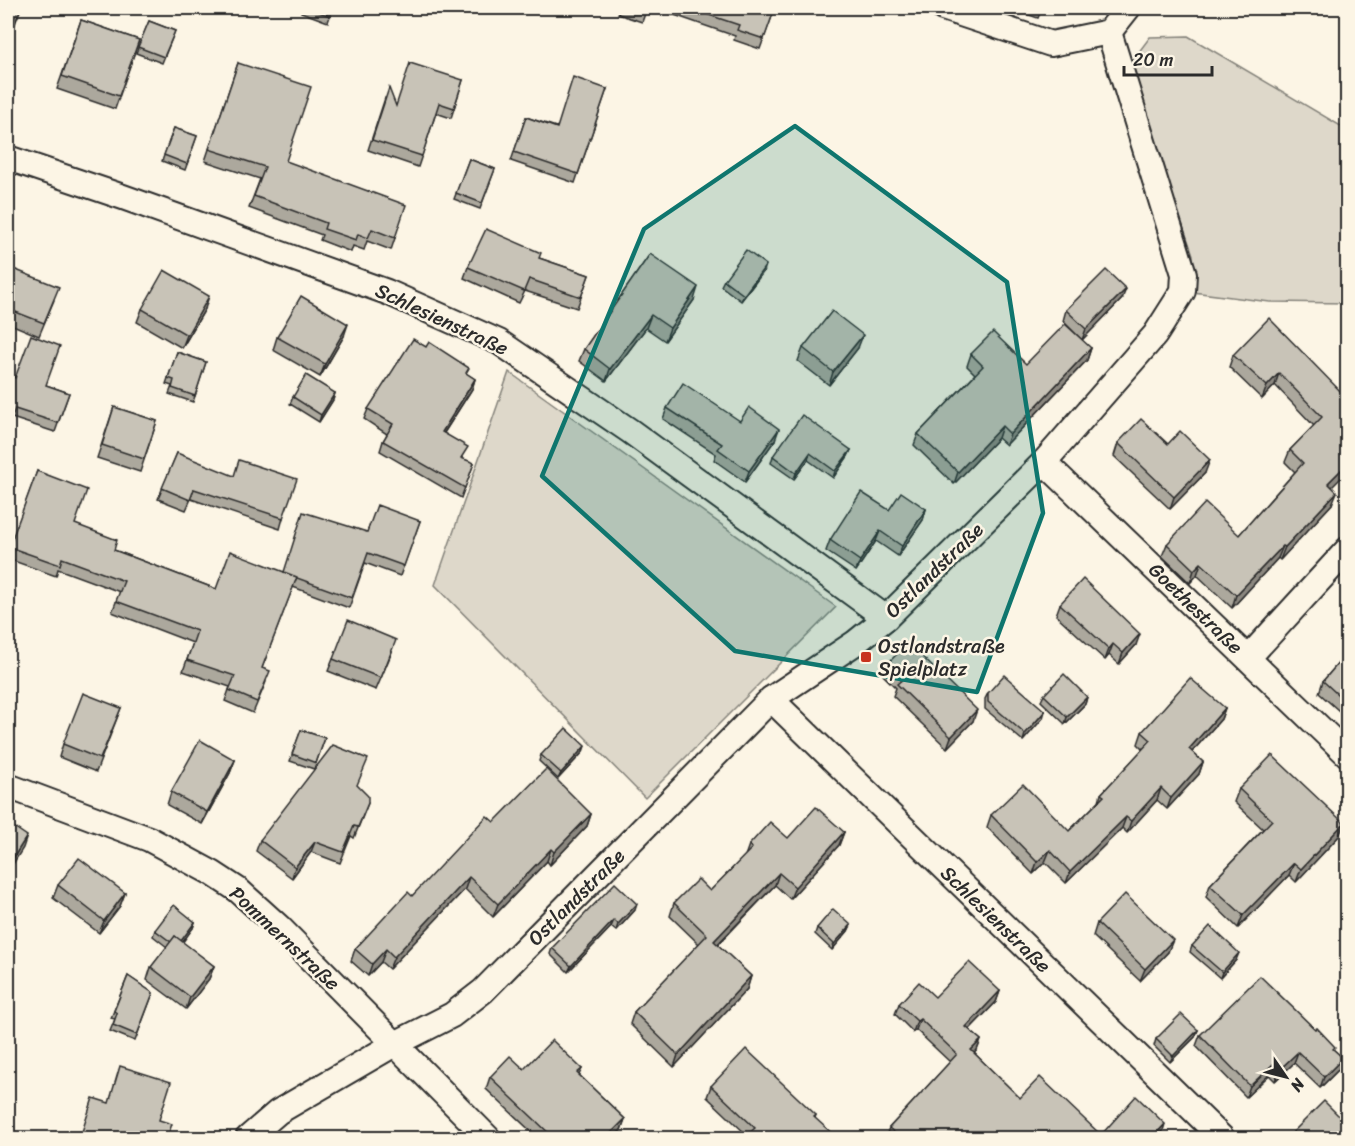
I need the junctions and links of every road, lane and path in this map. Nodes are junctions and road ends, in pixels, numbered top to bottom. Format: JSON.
{"nodes":[{"id":1,"x":943,"y":8,"type":"edge"},
{"id":2,"x":1128,"y":8,"type":"edge"},
{"id":3,"x":1109,"y":32,"type":"junction"},
{"id":4,"x":8,"y":158,"type":"edge"},
{"id":5,"x":1044,"y":462,"type":"junction"},
{"id":6,"x":1347,"y":549,"type":"edge"},
{"id":7,"x":886,"y":618,"type":"junction"},
{"id":8,"x":1248,"y":658,"type":"junction"},
{"id":9,"x":771,"y":699,"type":"junction"},
{"id":10,"x":1347,"y":755,"type":"edge"},
{"id":11,"x":8,"y":786,"type":"edge"},
{"id":12,"x":393,"y":1045,"type":"junction"},
{"id":13,"x":248,"y":1138,"type":"edge"},
{"id":14,"x":488,"y":1138,"type":"edge"},
{"id":15,"x":1222,"y":1138,"type":"edge"}],
"edges":[{"from":1,"to":3,"type":"street"},
{"from":2,"to":3,"type":"street"},
{"from":3,"to":5,"type":"street","name":"Ostlandstraße"},
{"from":4,"to":7,"type":"street","name":"Schlesienstraße"},
{"from":5,"to":7,"type":"street","name":"Ostlandstraße"},
{"from":5,"to":8,"type":"street","name":"Goethestraße"},
{"from":6,"to":8,"type":"street"},
{"from":7,"to":9,"type":"street","name":"Ostlandstraße"},
{"from":8,"to":10,"type":"street","name":"Goethestraße"},
{"from":9,"to":12,"type":"street","name":"Ostlandstraße"},
{"from":9,"to":15,"type":"street","name":"Schlesienstraße"},
{"from":11,"to":12,"type":"street","name":"Pommernstraße"},
{"from":12,"to":13,"type":"street","name":"Ostlandstraße"},
{"from":12,"to":14,"type":"street","name":"Pommernstraße"}]}
